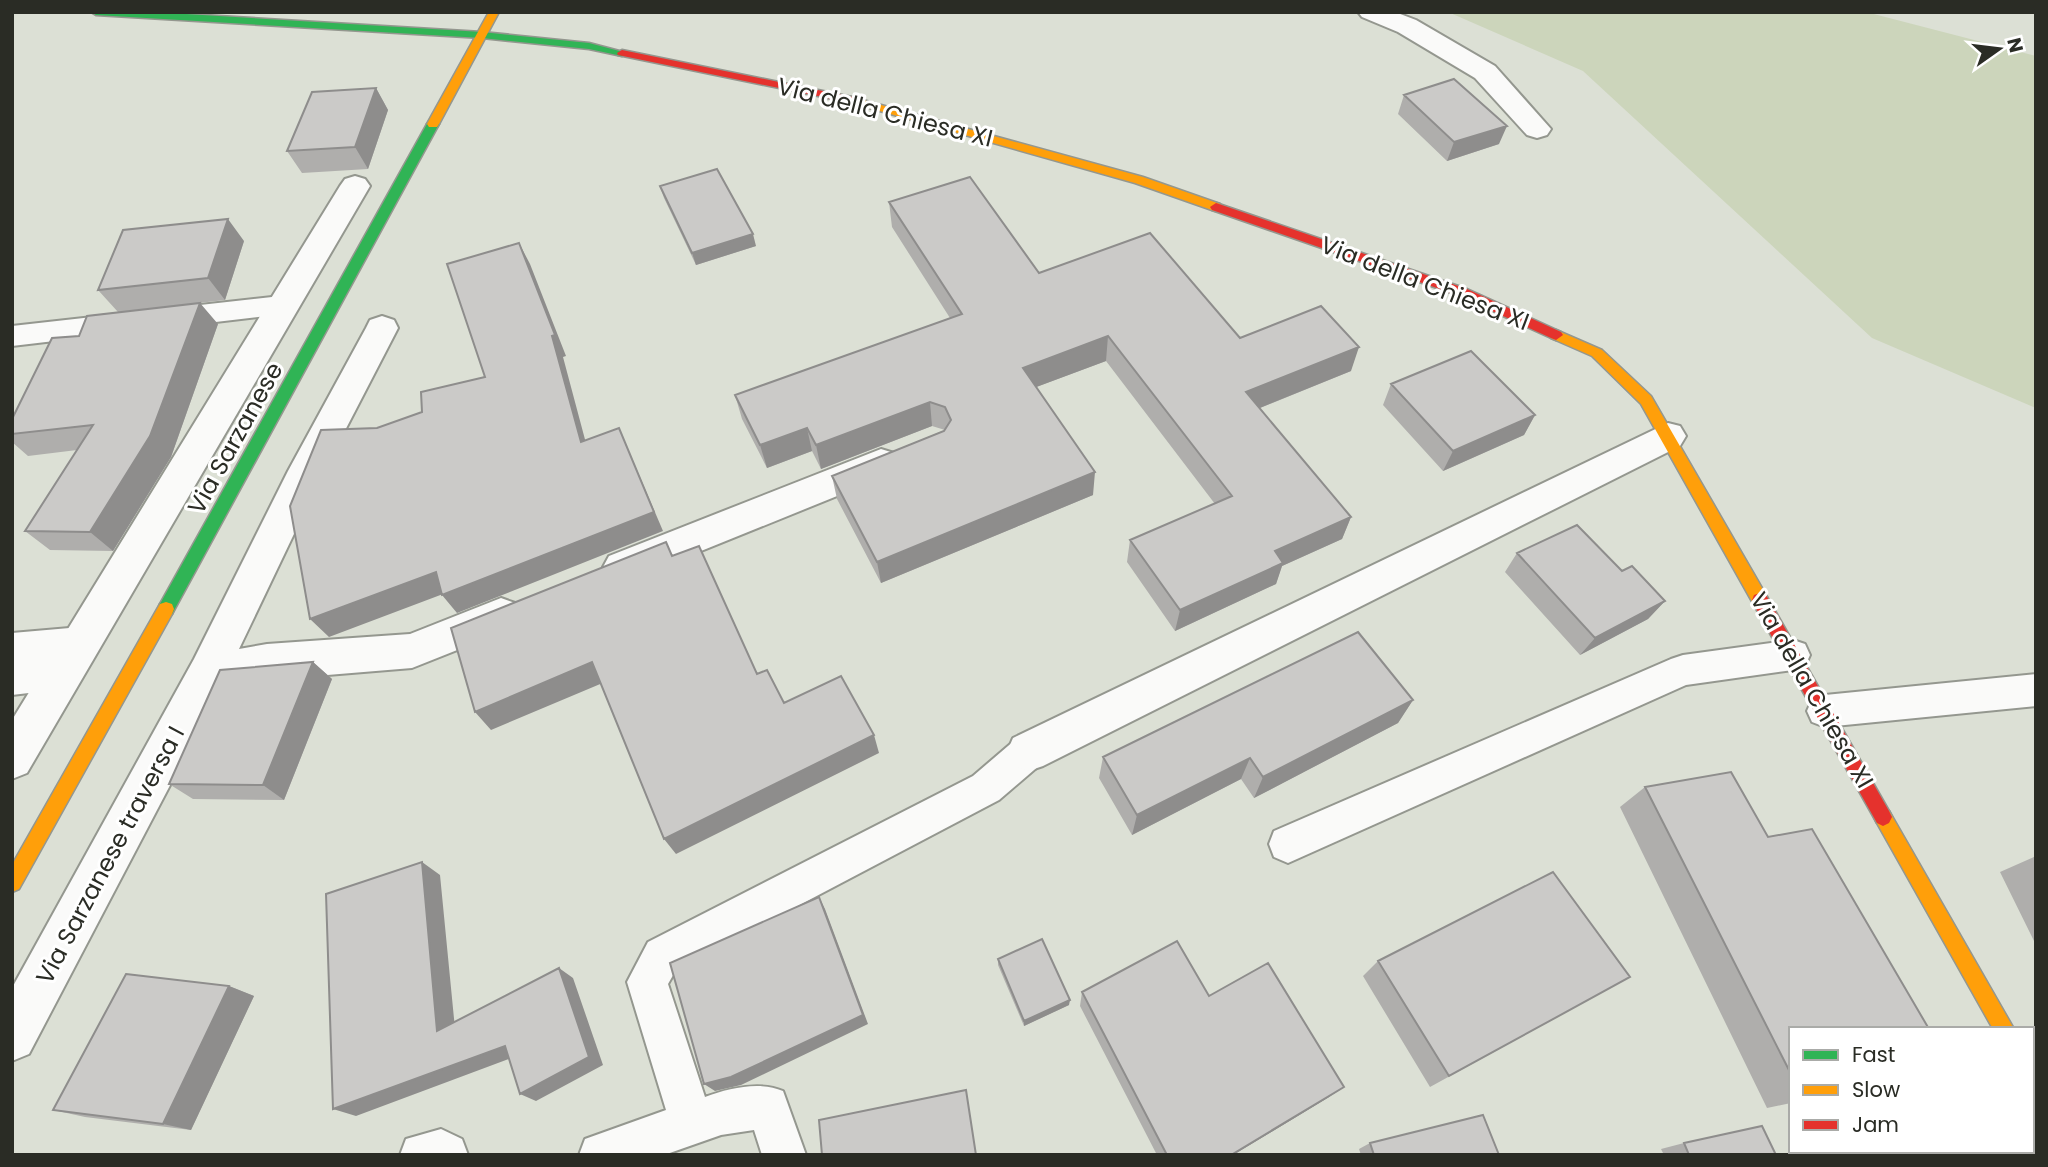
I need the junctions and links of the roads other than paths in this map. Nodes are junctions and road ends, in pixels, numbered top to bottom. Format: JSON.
{"nodes":[{"id":1,"x":96,"y":12,"type":"edge"},
{"id":2,"x":494,"y":12,"type":"edge"},
{"id":3,"x":1371,"y":12,"type":"edge"},
{"id":4,"x":482,"y":35,"type":"junction"},
{"id":5,"x":1537,"y":128,"type":"dead end"},
{"id":6,"x":355,"y":186,"type":"dead end"},
{"id":7,"x":281,"y":306,"type":"junction"},
{"id":8,"x":382,"y":328,"type":"dead end"},
{"id":9,"x":12,"y":336,"type":"edge"},
{"id":10,"x":1668,"y":436,"type":"junction"},
{"id":11,"x":920,"y":447,"type":"edge"},
{"id":12,"x":590,"y":580,"type":"edge"},
{"id":13,"x":539,"y":600,"type":"edge"},
{"id":14,"x":81,"y":642,"type":"junction"},
{"id":15,"x":12,"y":648,"type":"edge"},
{"id":16,"x":1793,"y":655,"type":"junction"},
{"id":17,"x":208,"y":672,"type":"junction"},
{"id":18,"x":62,"y":674,"type":"junction"},
{"id":19,"x":12,"y":679,"type":"edge"},
{"id":20,"x":2036,"y":690,"type":"edge"},
{"id":21,"x":1825,"y":711,"type":"junction"},
{"id":22,"x":1028,"y":752,"type":"joint"},
{"id":23,"x":12,"y":759,"type":"edge"},
{"id":24,"x":1288,"y":844,"type":"dead end"},
{"id":25,"x":12,"y":883,"type":"edge"},
{"id":26,"x":2003,"y":1027,"type":"edge"},
{"id":27,"x":12,"y":1037,"type":"edge"},
{"id":28,"x":692,"y":1123,"type":"junction"},
{"id":29,"x":422,"y":1155,"type":"edge"},
{"id":30,"x":446,"y":1155,"type":"edge"},
{"id":31,"x":601,"y":1155,"type":"edge"},
{"id":32,"x":784,"y":1155,"type":"edge"}],
"edges":[{"from":1,"to":4,"type":"street","name":"Via della Chiesa XI"},
{"from":2,"to":4,"type":"street","name":"Via Sarzanese"},
{"from":3,"to":5,"type":"street"},
{"from":4,"to":10,"type":"street","name":"Via della Chiesa XI"},
{"from":4,"to":25,"type":"street","name":"Via Sarzanese"},
{"from":6,"to":7,"type":"street"},
{"from":7,"to":9,"type":"lane"},
{"from":7,"to":14,"type":"street"},
{"from":8,"to":17,"type":"street","name":"Via Sarzanese traversa I"},
{"from":10,"to":16,"type":"street","name":"Via della Chiesa XI"},
{"from":10,"to":22,"type":"street"},
{"from":11,"to":12,"type":"street"},
{"from":13,"to":17,"type":"street"},
{"from":14,"to":15,"type":"lane"},
{"from":14,"to":18,"type":"street"},
{"from":16,"to":21,"type":"street","name":"Via della Chiesa XI"},
{"from":16,"to":24,"type":"lane"},
{"from":17,"to":27,"type":"street","name":"Via Sarzanese traversa I"},
{"from":18,"to":19,"type":"lane"},
{"from":18,"to":23,"type":"street"},
{"from":20,"to":21,"type":"lane"},
{"from":21,"to":26,"type":"street","name":"Via della Chiesa XI"},
{"from":22,"to":28,"type":"lane"},
{"from":28,"to":31,"type":"lane"},
{"from":28,"to":32,"type":"lane"},
{"from":29,"to":30,"type":"lane"}]}
